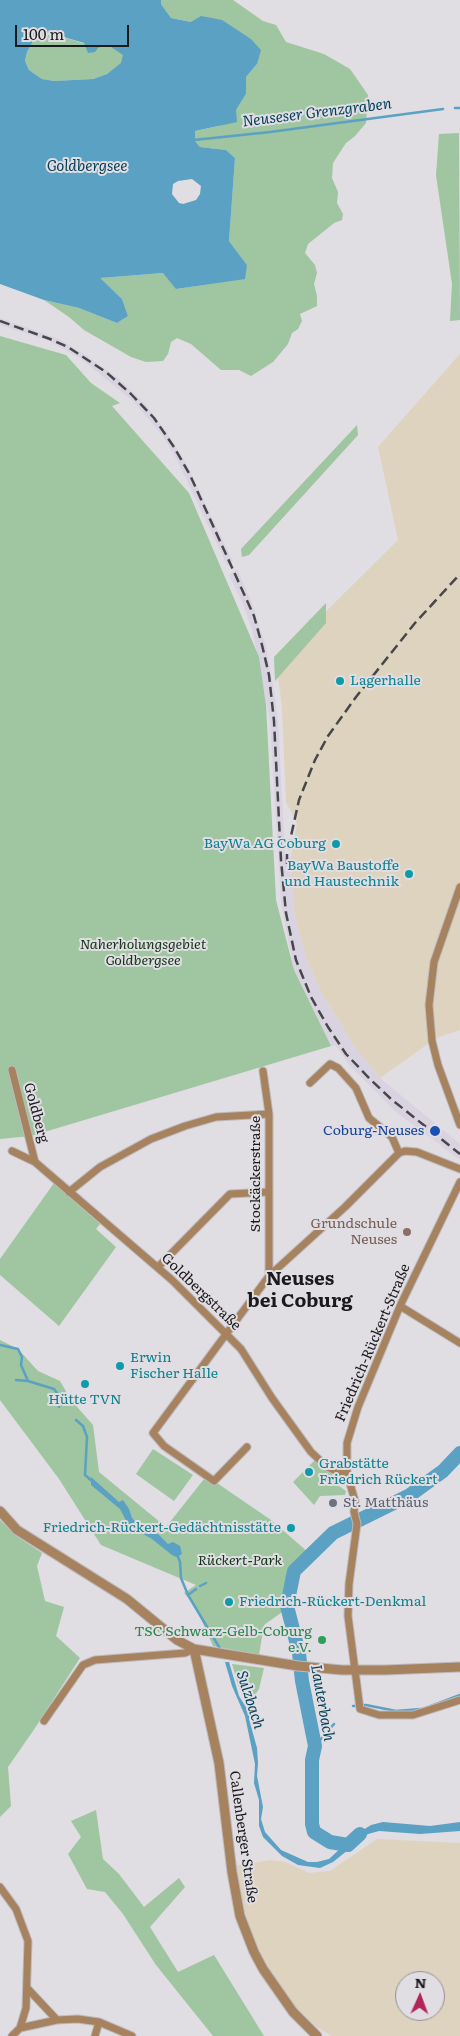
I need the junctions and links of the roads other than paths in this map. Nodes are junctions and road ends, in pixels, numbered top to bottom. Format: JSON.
{"nodes":[{"id":1,"x":460,"y":887,"type":"edge"},
{"id":2,"x":12,"y":1070,"type":"dead end"},
{"id":3,"x":263,"y":1071,"type":"dead end"},
{"id":4,"x":310,"y":1083,"type":"dead end"},
{"id":5,"x":269,"y":1114,"type":"junction"},
{"id":6,"x":460,"y":1125,"type":"edge"},
{"id":7,"x":12,"y":1151,"type":"dead end"},
{"id":8,"x":399,"y":1153,"type":"junction"},
{"id":9,"x":35,"y":1162,"type":"junction"},
{"id":10,"x":460,"y":1169,"type":"edge"},
{"id":11,"x":460,"y":1182,"type":"edge"},
{"id":12,"x":69,"y":1192,"type":"junction"},
{"id":13,"x":270,"y":1192,"type":"junction"},
{"id":14,"x":158,"y":1267,"type":"junction"},
{"id":15,"x":269,"y":1276,"type":"junction"},
{"id":16,"x":400,"y":1306,"type":"junction"},
{"id":17,"x":226,"y":1334,"type":"junction"},
{"id":18,"x":460,"y":1343,"type":"edge"},
{"id":19,"x":247,"y":1447,"type":"dead end"},
{"id":20,"x":347,"y":1473,"type":"junction"},
{"id":21,"x":0,"y":1512,"type":"edge"},
{"id":22,"x":194,"y":1649,"type":"junction"},
{"id":23,"x":460,"y":1667,"type":"edge"},
{"id":24,"x":354,"y":1670,"type":"junction"},
{"id":25,"x":460,"y":1700,"type":"edge"},
{"id":26,"x":44,"y":1721,"type":"dead end"},
{"id":27,"x":0,"y":1888,"type":"edge"},
{"id":28,"x":28,"y":1988,"type":"junction"},
{"id":29,"x":57,"y":2020,"type":"junction"},
{"id":30,"x":99,"y":2022,"type":"junction"},
{"id":31,"x":20,"y":2028,"type":"junction"},
{"id":32,"x":12,"y":2036,"type":"edge"},
{"id":33,"x":95,"y":2036,"type":"edge"},
{"id":34,"x":132,"y":2036,"type":"edge"},
{"id":35,"x":318,"y":2036,"type":"edge"}],
"edges":[{"from":1,"to":6,"type":"street"},
{"from":2,"to":9,"type":"street","name":"Goldberg"},
{"from":3,"to":5,"type":"street","name":"Stockäckerstraße"},
{"from":4,"to":8,"type":"street"},
{"from":5,"to":12,"type":"street"},
{"from":5,"to":13,"type":"street","name":"Stockäckerstraße"},
{"from":7,"to":9,"type":"street","name":"Goldbergstraße"},
{"from":8,"to":10,"type":"street"},
{"from":8,"to":15,"type":"street"},
{"from":9,"to":12,"type":"street","name":"Goldbergstraße"},
{"from":11,"to":16,"type":"street","name":"Friedrich-Rückert-Straße"},
{"from":12,"to":14,"type":"street","name":"Goldbergstraße"},
{"from":13,"to":14,"type":"street"},
{"from":13,"to":15,"type":"street","name":"Stockäckerstraße"},
{"from":14,"to":17,"type":"street","name":"Goldbergstraße"},
{"from":15,"to":17,"type":"street"},
{"from":16,"to":18,"type":"street"},
{"from":16,"to":20,"type":"street","name":"Friedrich-Rückert-Straße"},
{"from":17,"to":19,"type":"street"},
{"from":17,"to":20,"type":"street","name":"Goldbergstraße"},
{"from":20,"to":24,"type":"street","name":"Friedrich-Rückert-Straße"},
{"from":21,"to":22,"type":"street"},
{"from":22,"to":24,"type":"street"},
{"from":22,"to":26,"type":"street"},
{"from":22,"to":35,"type":"street","name":"Callenberger Straße"},
{"from":23,"to":24,"type":"street"},
{"from":24,"to":25,"type":"street","name":"Friedrich-Rückert-Straße"},
{"from":27,"to":28,"type":"street"},
{"from":28,"to":29,"type":"street"},
{"from":28,"to":31,"type":"street"},
{"from":29,"to":30,"type":"street"},
{"from":29,"to":31,"type":"street"},
{"from":30,"to":33,"type":"street"},
{"from":30,"to":34,"type":"street"},
{"from":31,"to":32,"type":"street"}]}
